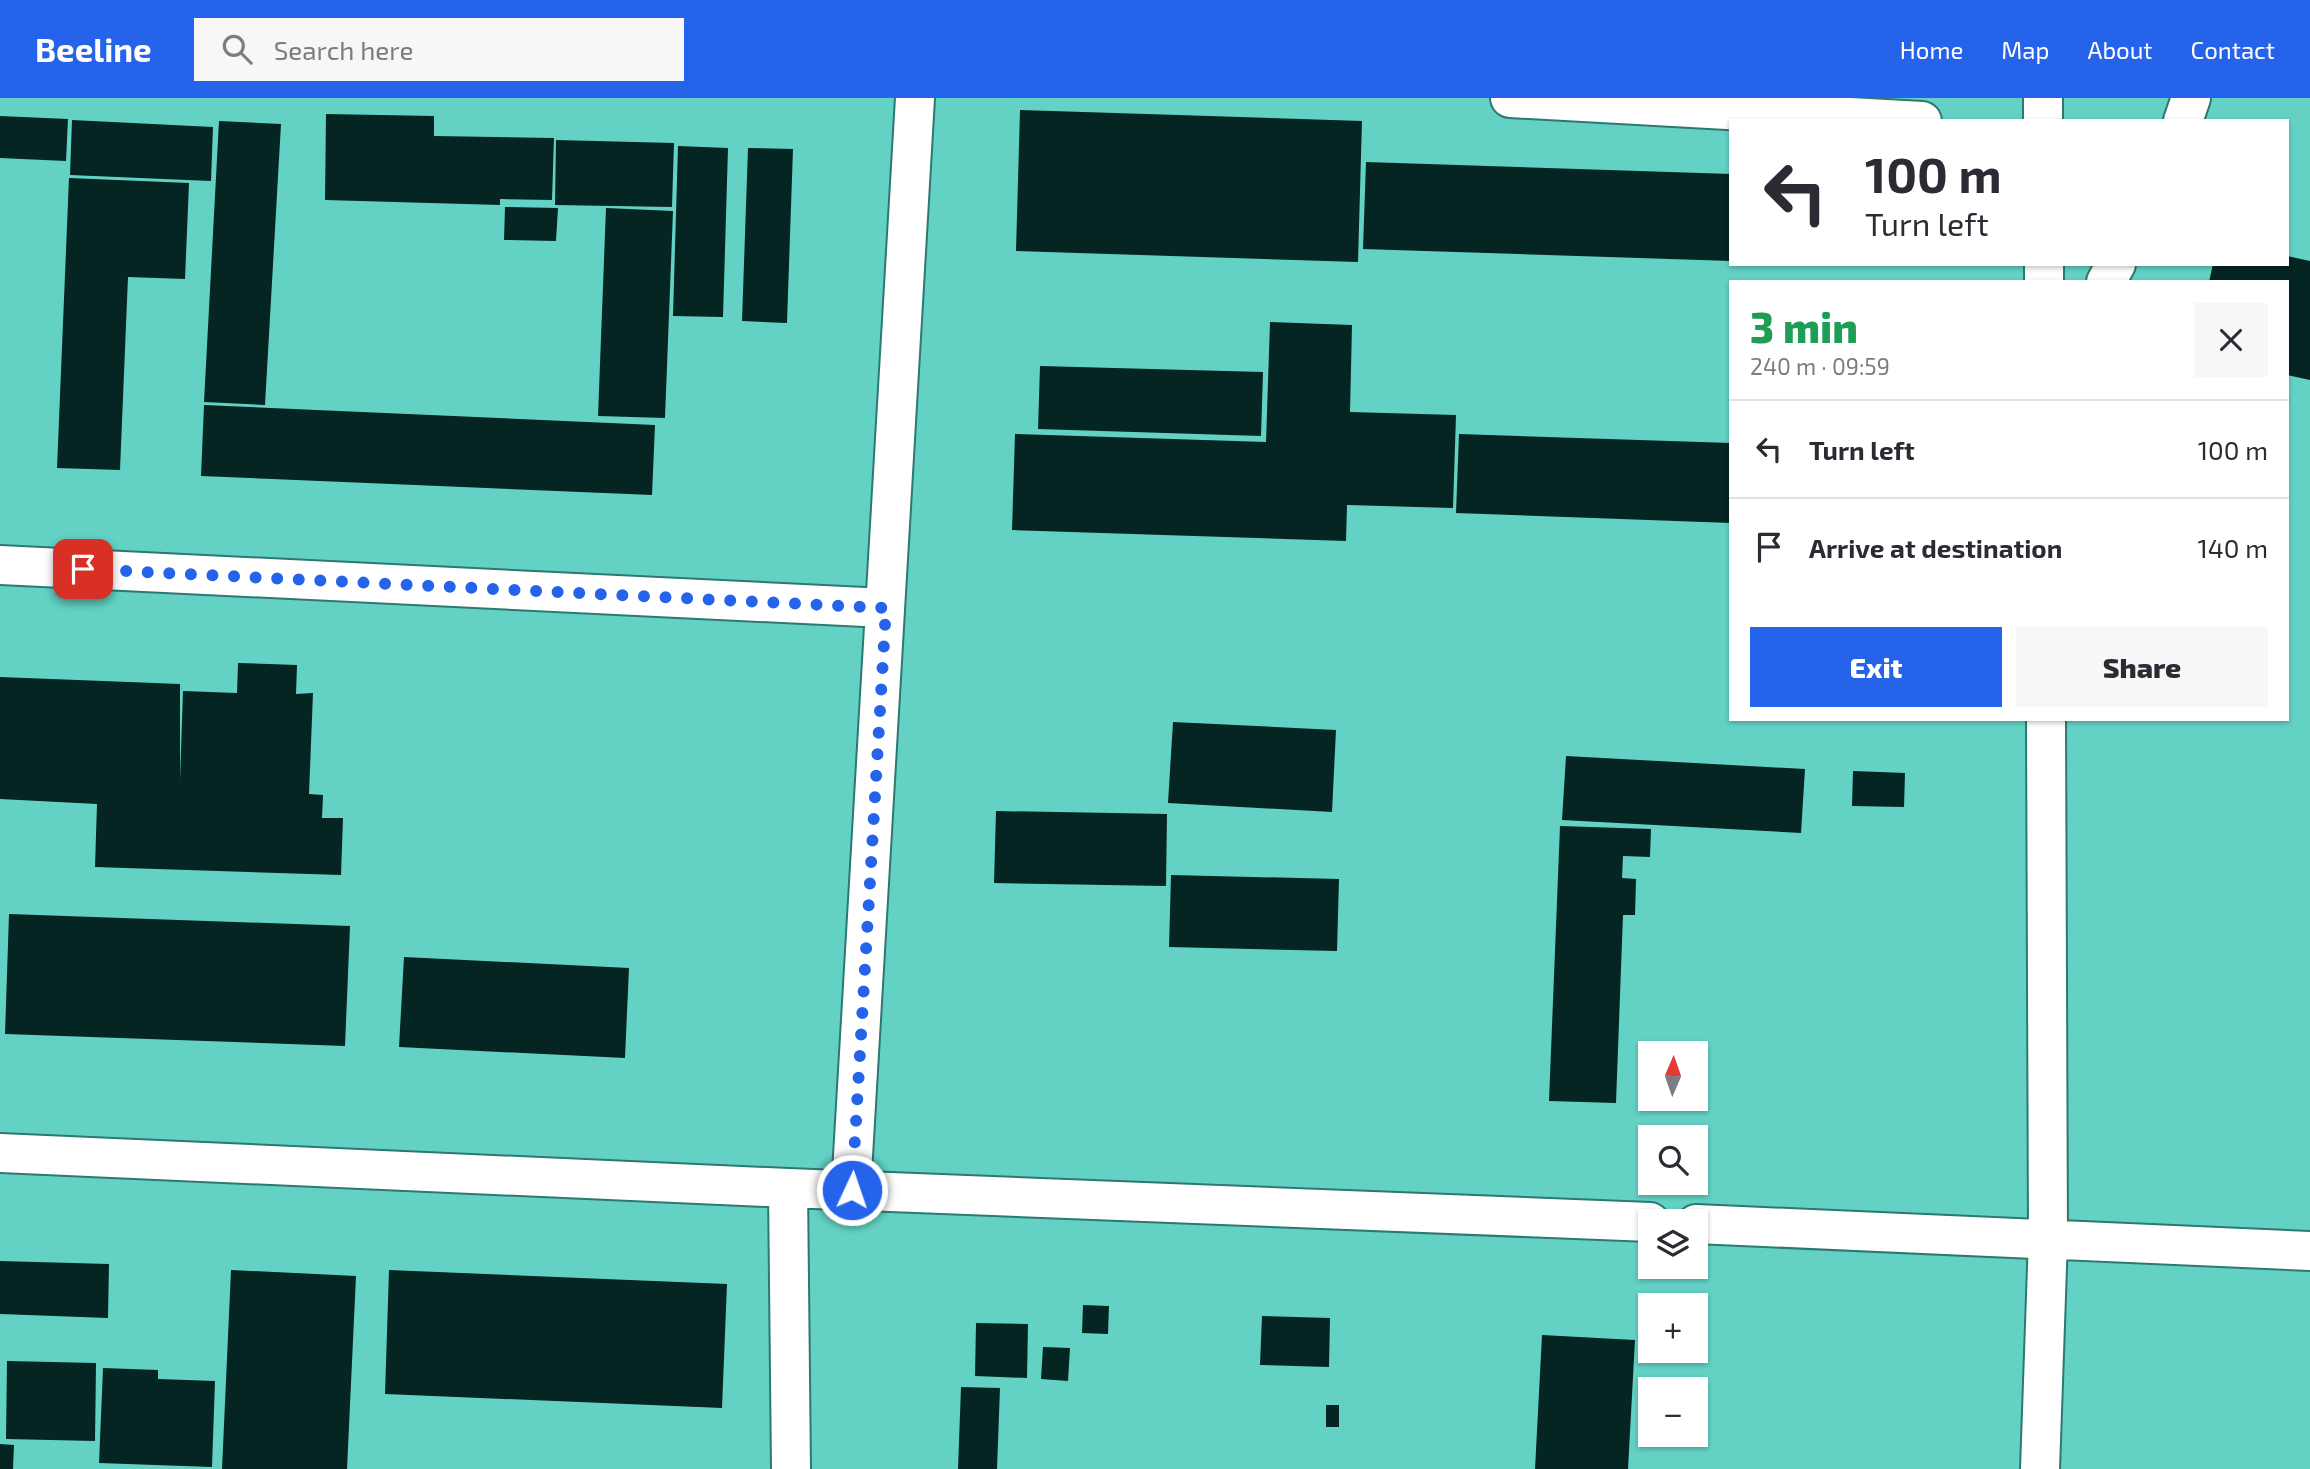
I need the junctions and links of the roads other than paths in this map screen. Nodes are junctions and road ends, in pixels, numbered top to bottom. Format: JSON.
{"nodes":[{"id":1,"x":915,"y":98,"type":"edge"},
{"id":2,"x":1510,"y":98,"type":"edge"},
{"id":3,"x":2043,"y":98,"type":"edge"},
{"id":4,"x":2191,"y":98,"type":"edge"},
{"id":5,"x":1886,"y":119,"type":"edge"},
{"id":6,"x":2043,"y":119,"type":"edge"},
{"id":7,"x":2184,"y":119,"type":"edge"},
{"id":8,"x":0,"y":565,"type":"edge"},
{"id":9,"x":886,"y":608,"type":"junction"},
{"id":10,"x":2046,"y":721,"type":"edge"},
{"id":11,"x":0,"y":1153,"type":"edge"},
{"id":12,"x":788,"y":1188,"type":"junction"},
{"id":13,"x":852,"y":1190,"type":"junction"},
{"id":14,"x":1638,"y":1222,"type":"edge"},
{"id":15,"x":1708,"y":1224,"type":"edge"},
{"id":16,"x":2048,"y":1238,"type":"junction"},
{"id":17,"x":2310,"y":1251,"type":"edge"},
{"id":18,"x":791,"y":1469,"type":"edge"},
{"id":19,"x":2040,"y":1469,"type":"edge"}],
"edges":[{"from":1,"to":9,"type":"street"},
{"from":2,"to":5,"type":"street"},
{"from":3,"to":6,"type":"street"},
{"from":4,"to":7,"type":"street"},
{"from":8,"to":9,"type":"street"},
{"from":9,"to":13,"type":"street"},
{"from":10,"to":16,"type":"street"},
{"from":11,"to":12,"type":"street"},
{"from":12,"to":13,"type":"street"},
{"from":12,"to":18,"type":"street"},
{"from":13,"to":14,"type":"street"},
{"from":15,"to":16,"type":"street"},
{"from":16,"to":17,"type":"street"},
{"from":16,"to":19,"type":"street"}]}
